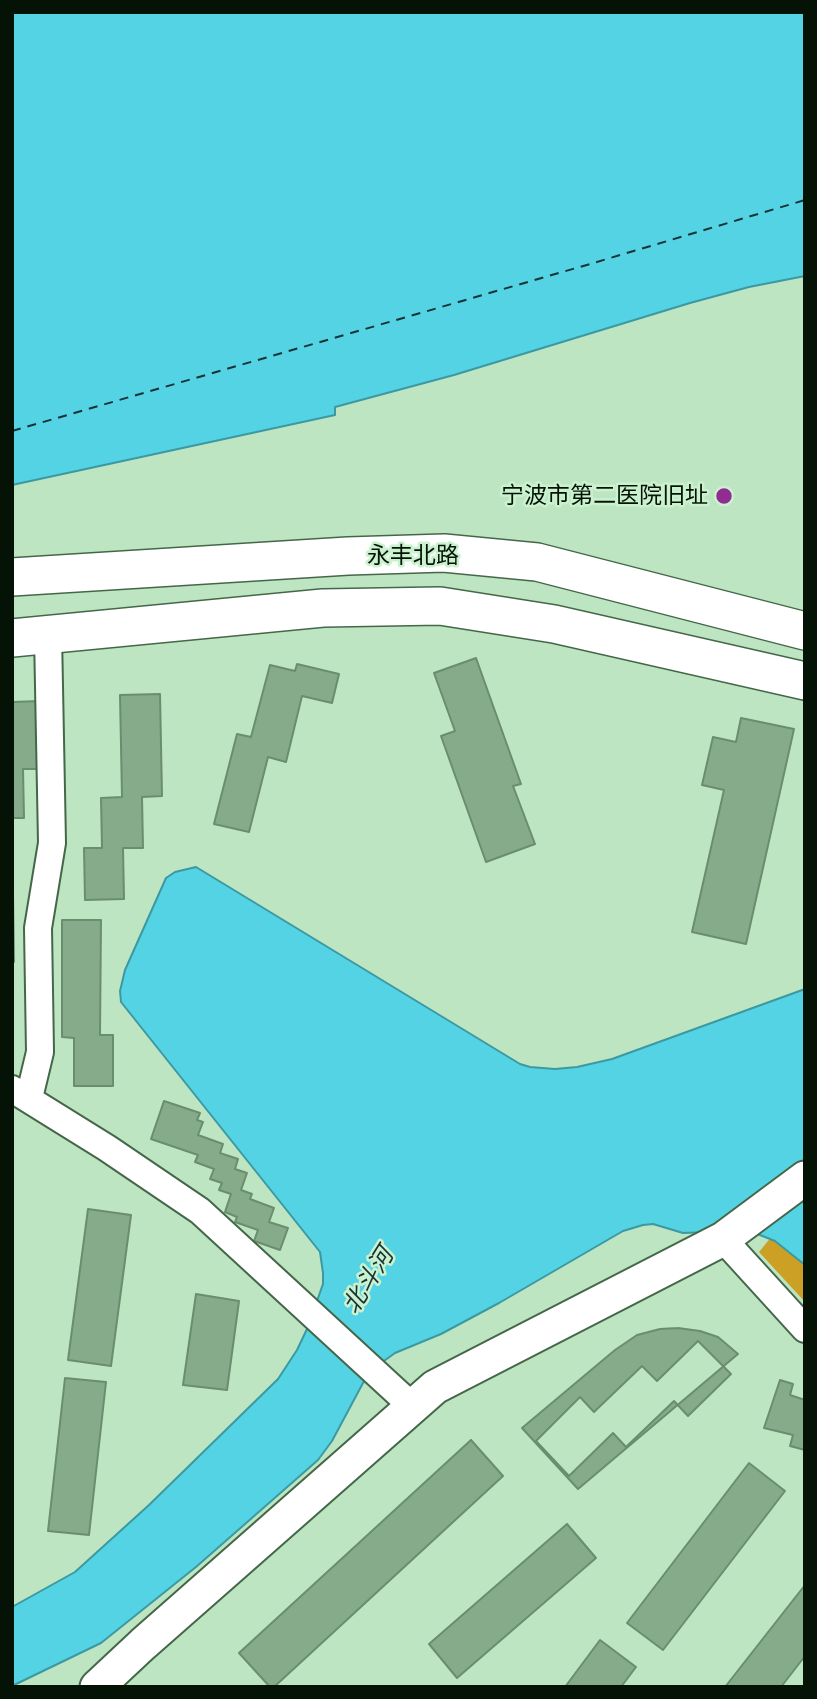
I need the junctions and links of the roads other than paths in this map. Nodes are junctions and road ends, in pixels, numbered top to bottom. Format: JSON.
{"nodes":[{"id":1,"x":12,"y":578,"type":"edge"},
{"id":2,"x":805,"y":631,"type":"edge"},
{"id":3,"x":48,"y":634,"type":"junction"},
{"id":4,"x":12,"y":638,"type":"edge"},
{"id":5,"x":805,"y":681,"type":"edge"},
{"id":6,"x":21,"y":1094,"type":"edge"},
{"id":7,"x":805,"y":1178,"type":"edge"},
{"id":8,"x":723,"y":1239,"type":"junction"},
{"id":9,"x":805,"y":1329,"type":"edge"},
{"id":10,"x":413,"y":1407,"type":"junction"},
{"id":11,"x":97,"y":1687,"type":"edge"}],
"edges":[{"from":1,"to":2,"type":"main road","name":"永丰北路"},
{"from":3,"to":4,"type":"main road"},
{"from":3,"to":5,"type":"main road"},
{"from":3,"to":6,"type":"street"},
{"from":6,"to":10,"type":"street"},
{"from":7,"to":8,"type":"street"},
{"from":8,"to":9,"type":"street"},
{"from":8,"to":10,"type":"street"},
{"from":10,"to":11,"type":"street"}]}
